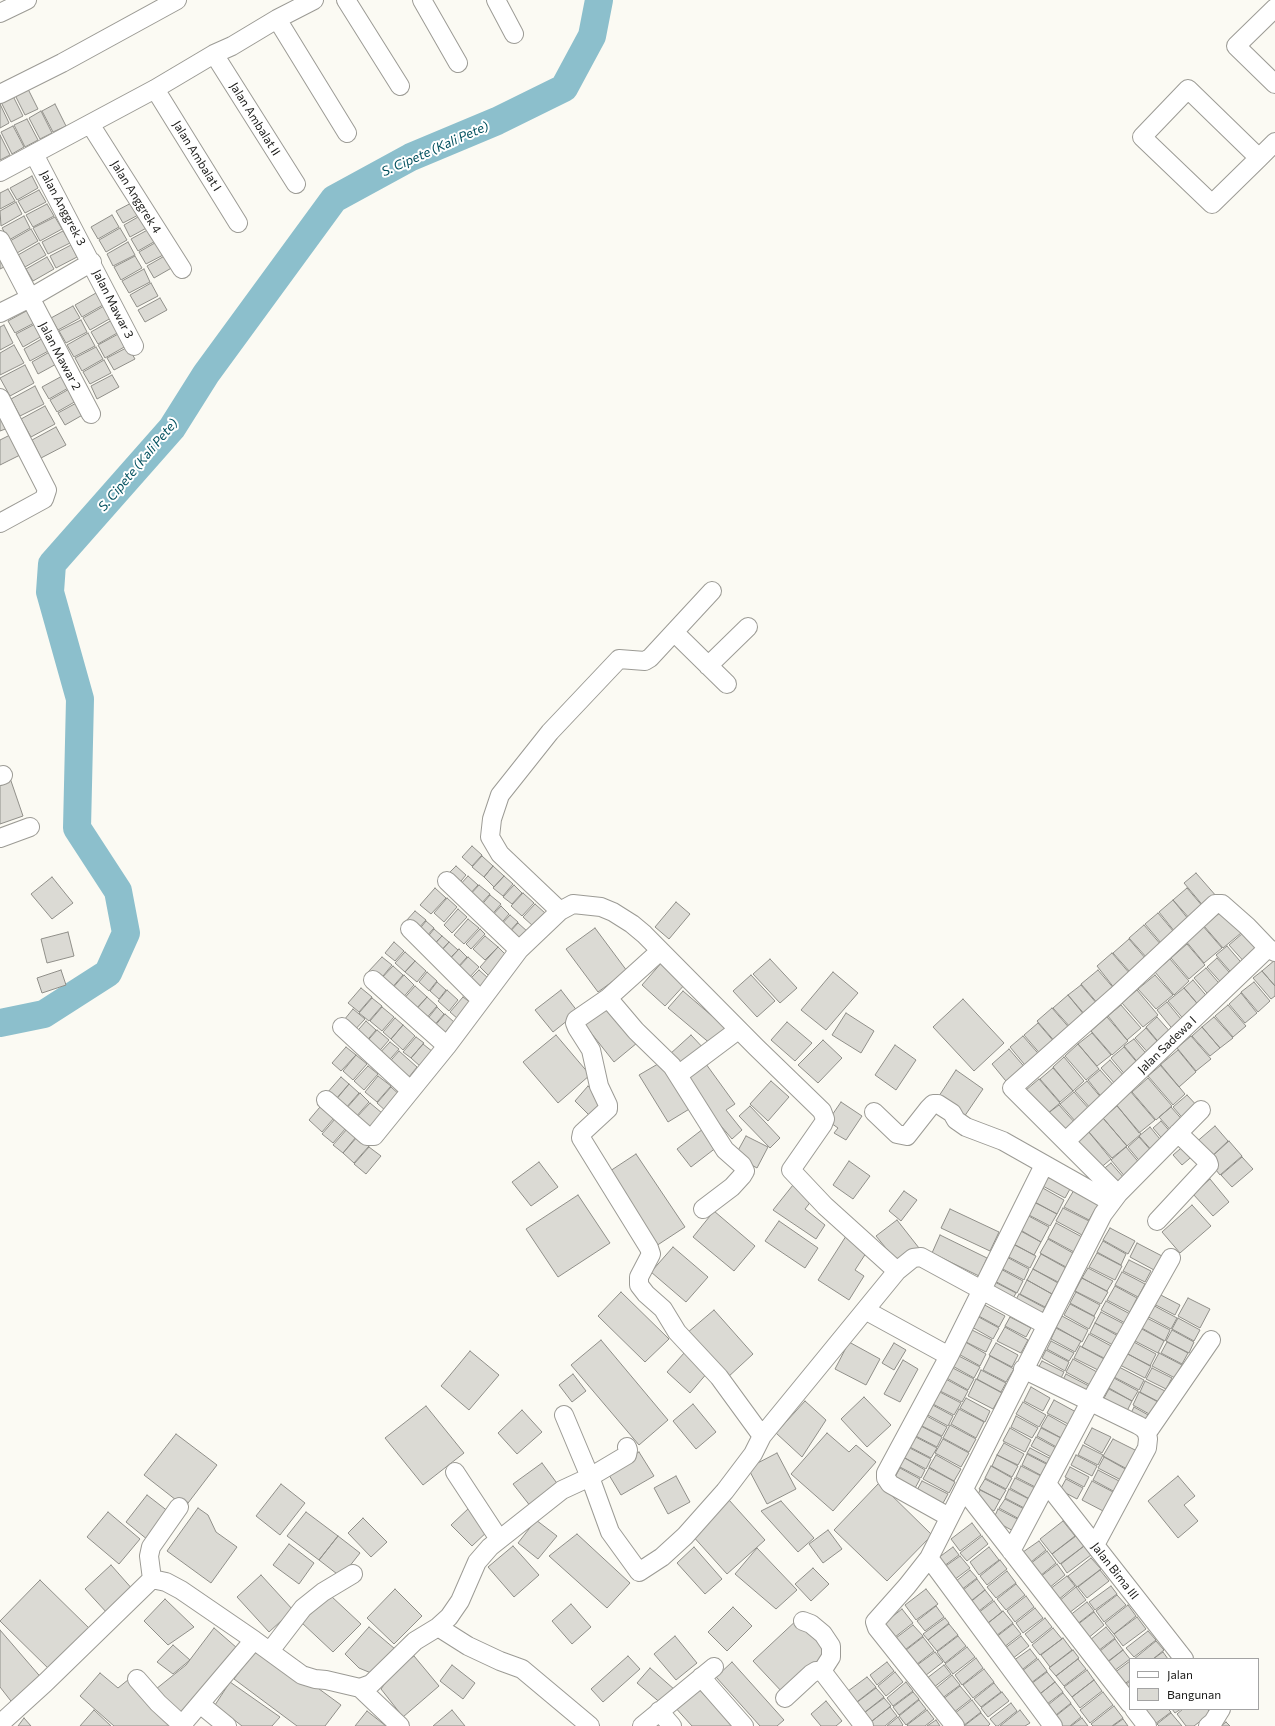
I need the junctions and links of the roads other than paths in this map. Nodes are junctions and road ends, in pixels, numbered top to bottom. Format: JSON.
{"nodes":[{"id":1,"x":27,"y":0,"type":"edge"},
{"id":2,"x":177,"y":0,"type":"edge"},
{"id":3,"x":314,"y":0,"type":"edge"},
{"id":4,"x":346,"y":0,"type":"edge"},
{"id":5,"x":422,"y":0,"type":"edge"},
{"id":6,"x":496,"y":0,"type":"edge"},
{"id":7,"x":1275,"y":8,"type":"edge"},
{"id":8,"x":0,"y":13,"type":"edge"},
{"id":9,"x":277,"y":19,"type":"junction"},
{"id":10,"x":514,"y":34,"type":"dead end"},
{"id":11,"x":214,"y":54,"type":"junction"},
{"id":12,"x":458,"y":63,"type":"dead end"},
{"id":13,"x":1275,"y":84,"type":"edge"},
{"id":14,"x":400,"y":86,"type":"dead end"},
{"id":15,"x":155,"y":89,"type":"junction"},
{"id":16,"x":0,"y":94,"type":"edge"},
{"id":17,"x":90,"y":124,"type":"junction"},
{"id":18,"x":348,"y":133,"type":"dead end"},
{"id":19,"x":1275,"y":142,"type":"edge"},
{"id":20,"x":34,"y":154,"type":"junction"},
{"id":21,"x":1259,"y":158,"type":"junction"},
{"id":22,"x":0,"y":172,"type":"edge"},
{"id":23,"x":296,"y":184,"type":"dead end"},
{"id":24,"x":238,"y":223,"type":"dead end"},
{"id":25,"x":0,"y":240,"type":"edge"},
{"id":26,"x":92,"y":262,"type":"junction"},
{"id":27,"x":182,"y":269,"type":"dead end"},
{"id":28,"x":30,"y":298,"type":"junction"},
{"id":29,"x":0,"y":313,"type":"edge"},
{"id":30,"x":134,"y":346,"type":"dead end"},
{"id":31,"x":0,"y":398,"type":"edge"},
{"id":32,"x":91,"y":414,"type":"dead end"},
{"id":33,"x":0,"y":523,"type":"edge"},
{"id":34,"x":712,"y":590,"type":"dead end"},
{"id":35,"x":748,"y":627,"type":"dead end"},
{"id":36,"x":674,"y":632,"type":"junction"},
{"id":37,"x":708,"y":666,"type":"junction"},
{"id":38,"x":727,"y":684,"type":"dead end"},
{"id":39,"x":30,"y":827,"type":"dead end"},
{"id":40,"x":0,"y":838,"type":"edge"},
{"id":41,"x":447,"y":881,"type":"dead end"},
{"id":42,"x":560,"y":911,"type":"junction"},
{"id":43,"x":410,"y":929,"type":"dead end"},
{"id":44,"x":519,"y":950,"type":"junction"},
{"id":45,"x":1272,"y":950,"type":"edge"},
{"id":46,"x":659,"y":952,"type":"junction"},
{"id":47,"x":373,"y":980,"type":"dead end"},
{"id":48,"x":608,"y":998,"type":"junction"},
{"id":49,"x":481,"y":1000,"type":"junction"},
{"id":50,"x":342,"y":1027,"type":"dead end"},
{"id":51,"x":738,"y":1030,"type":"junction"},
{"id":52,"x":447,"y":1046,"type":"junction"},
{"id":53,"x":678,"y":1075,"type":"junction"},
{"id":54,"x":410,"y":1090,"type":"junction"},
{"id":55,"x":326,"y":1100,"type":"dead end"},
{"id":56,"x":1201,"y":1110,"type":"dead end"},
{"id":57,"x":874,"y":1112,"type":"dead end"},
{"id":58,"x":1178,"y":1133,"type":"junction"},
{"id":59,"x":1066,"y":1141,"type":"junction"},
{"id":60,"x":1044,"y":1165,"type":"junction"},
{"id":61,"x":1115,"y":1198,"type":"junction"},
{"id":62,"x":703,"y":1209,"type":"dead end"},
{"id":63,"x":1156,"y":1221,"type":"dead end"},
{"id":64,"x":1171,"y":1258,"type":"dead end"},
{"id":65,"x":897,"y":1271,"type":"junction"},
{"id":66,"x":980,"y":1291,"type":"junction"},
{"id":67,"x":865,"y":1310,"type":"junction"},
{"id":68,"x":1046,"y":1326,"type":"junction"},
{"id":69,"x":1211,"y":1340,"type":"dead end"},
{"id":70,"x":949,"y":1356,"type":"junction"},
{"id":71,"x":1024,"y":1369,"type":"junction"},
{"id":72,"x":1090,"y":1402,"type":"junction"},
{"id":73,"x":564,"y":1415,"type":"dead end"},
{"id":74,"x":1146,"y":1433,"type":"junction"},
{"id":75,"x":762,"y":1436,"type":"junction"},
{"id":76,"x":627,"y":1447,"type":"dead end"},
{"id":77,"x":455,"y":1472,"type":"dead end"},
{"id":78,"x":590,"y":1477,"type":"junction"},
{"id":79,"x":1047,"y":1484,"type":"junction"},
{"id":80,"x":964,"y":1490,"type":"junction"},
{"id":81,"x":179,"y":1507,"type":"dead end"},
{"id":82,"x":949,"y":1517,"type":"junction"},
{"id":83,"x":499,"y":1539,"type":"junction"},
{"id":84,"x":1095,"y":1545,"type":"junction"},
{"id":85,"x":1011,"y":1551,"type":"junction"},
{"id":86,"x":929,"y":1558,"type":"junction"},
{"id":87,"x":353,"y":1574,"type":"dead end"},
{"id":88,"x":152,"y":1579,"type":"junction"},
{"id":89,"x":803,"y":1621,"type":"dead end"},
{"id":90,"x":438,"y":1627,"type":"junction"},
{"id":91,"x":254,"y":1640,"type":"junction"},
{"id":92,"x":270,"y":1651,"type":"junction"},
{"id":93,"x":1183,"y":1658,"type":"edge"},
{"id":94,"x":822,"y":1671,"type":"junction"},
{"id":95,"x":137,"y":1679,"type":"dead end"},
{"id":96,"x":360,"y":1688,"type":"junction"},
{"id":97,"x":785,"y":1698,"type":"dead end"},
{"id":98,"x":1129,"y":1703,"type":"edge"},
{"id":99,"x":200,"y":1704,"type":"junction"},
{"id":100,"x":1135,"y":1710,"type":"edge"},
{"id":101,"x":1220,"y":1710,"type":"edge"},
{"id":102,"x":659,"y":1711,"type":"junction"},
{"id":103,"x":2,"y":1717,"type":"edge"},
{"id":104,"x":583,"y":1724,"type":"edge"},
{"id":105,"x":181,"y":1726,"type":"edge"},
{"id":106,"x":227,"y":1726,"type":"edge"},
{"id":107,"x":400,"y":1726,"type":"edge"},
{"id":108,"x":642,"y":1726,"type":"edge"},
{"id":109,"x":672,"y":1726,"type":"edge"},
{"id":110,"x":744,"y":1726,"type":"edge"},
{"id":111,"x":864,"y":1726,"type":"edge"},
{"id":112,"x":955,"y":1726,"type":"edge"},
{"id":113,"x":1054,"y":1726,"type":"edge"},
{"id":114,"x":1147,"y":1726,"type":"edge"},
{"id":115,"x":1208,"y":1726,"type":"edge"}],
"edges":[{"from":1,"to":8,"type":"street"},
{"from":2,"to":16,"type":"street"},
{"from":3,"to":9,"type":"street"},
{"from":4,"to":14,"type":"street"},
{"from":5,"to":12,"type":"street"},
{"from":6,"to":10,"type":"street"},
{"from":7,"to":13,"type":"street"},
{"from":9,"to":11,"type":"street"},
{"from":9,"to":18,"type":"street"},
{"from":11,"to":15,"type":"street"},
{"from":11,"to":23,"type":"street","name":"Jalan Ambalat II"},
{"from":15,"to":17,"type":"street"},
{"from":15,"to":24,"type":"street","name":"Jalan Ambalat I"},
{"from":17,"to":20,"type":"street"},
{"from":17,"to":27,"type":"street","name":"Jalan Anggrek 4"},
{"from":19,"to":21,"type":"street"},
{"from":20,"to":22,"type":"street"},
{"from":20,"to":26,"type":"street","name":"Jalan Anggrek 3"},
{"from":21,"to":21,"type":"street"},
{"from":25,"to":28,"type":"street","name":"Jalan Mawar 2"},
{"from":26,"to":28,"type":"street"},
{"from":26,"to":30,"type":"street","name":"Jalan Mawar 3"},
{"from":28,"to":29,"type":"street"},
{"from":28,"to":32,"type":"street","name":"Jalan Mawar 2"},
{"from":31,"to":33,"type":"street"},
{"from":34,"to":36,"type":"street"},
{"from":35,"to":37,"type":"street"},
{"from":36,"to":37,"type":"street"},
{"from":36,"to":42,"type":"street"},
{"from":37,"to":38,"type":"street"},
{"from":39,"to":40,"type":"street"},
{"from":41,"to":44,"type":"street"},
{"from":42,"to":44,"type":"street"},
{"from":42,"to":46,"type":"street"},
{"from":43,"to":49,"type":"street"},
{"from":44,"to":49,"type":"street"},
{"from":45,"to":59,"type":"street","name":"Jalan Sadewa I"},
{"from":45,"to":59,"type":"street"},
{"from":46,"to":48,"type":"street"},
{"from":46,"to":51,"type":"street"},
{"from":47,"to":52,"type":"street"},
{"from":48,"to":53,"type":"street"},
{"from":48,"to":75,"type":"street"},
{"from":49,"to":52,"type":"street"},
{"from":50,"to":54,"type":"street"},
{"from":51,"to":53,"type":"street"},
{"from":51,"to":65,"type":"street"},
{"from":52,"to":54,"type":"street"},
{"from":53,"to":62,"type":"street"},
{"from":54,"to":55,"type":"street"},
{"from":56,"to":58,"type":"street"},
{"from":57,"to":60,"type":"street"},
{"from":58,"to":61,"type":"street"},
{"from":58,"to":63,"type":"street"},
{"from":59,"to":61,"type":"street"},
{"from":60,"to":61,"type":"street"},
{"from":60,"to":66,"type":"street"},
{"from":61,"to":68,"type":"street"},
{"from":64,"to":72,"type":"street"},
{"from":65,"to":66,"type":"street"},
{"from":65,"to":67,"type":"street"},
{"from":66,"to":68,"type":"street"},
{"from":66,"to":70,"type":"street"},
{"from":67,"to":70,"type":"street"},
{"from":67,"to":75,"type":"street"},
{"from":68,"to":71,"type":"street"},
{"from":69,"to":74,"type":"street"},
{"from":70,"to":82,"type":"street"},
{"from":71,"to":72,"type":"street"},
{"from":71,"to":80,"type":"street"},
{"from":72,"to":74,"type":"street"},
{"from":72,"to":79,"type":"street"},
{"from":73,"to":78,"type":"street"},
{"from":74,"to":84,"type":"street"},
{"from":75,"to":78,"type":"street"},
{"from":76,"to":78,"type":"street"},
{"from":77,"to":83,"type":"street"},
{"from":78,"to":83,"type":"street"},
{"from":79,"to":84,"type":"street","name":"Jalan Bima III"},
{"from":79,"to":85,"type":"street"},
{"from":80,"to":82,"type":"street"},
{"from":80,"to":85,"type":"street"},
{"from":81,"to":88,"type":"street"},
{"from":82,"to":86,"type":"street"},
{"from":83,"to":90,"type":"street"},
{"from":84,"to":93,"type":"street","name":"Jalan Bima III"},
{"from":85,"to":98,"type":"street"},
{"from":86,"to":112,"type":"street"},
{"from":86,"to":113,"type":"street"},
{"from":87,"to":92,"type":"street"},
{"from":88,"to":91,"type":"street"},
{"from":88,"to":103,"type":"street"},
{"from":89,"to":94,"type":"street"},
{"from":90,"to":96,"type":"street"},
{"from":90,"to":104,"type":"street"},
{"from":91,"to":92,"type":"street"},
{"from":91,"to":99,"type":"street"},
{"from":92,"to":96,"type":"street"},
{"from":94,"to":97,"type":"street"},
{"from":94,"to":111,"type":"street"},
{"from":95,"to":105,"type":"street"},
{"from":96,"to":107,"type":"street"},
{"from":99,"to":105,"type":"street"},
{"from":99,"to":106,"type":"street"},
{"from":100,"to":114,"type":"street"},
{"from":101,"to":115,"type":"street"},
{"from":102,"to":108,"type":"street"},
{"from":102,"to":109,"type":"street"},
{"from":102,"to":110,"type":"street"}]}
